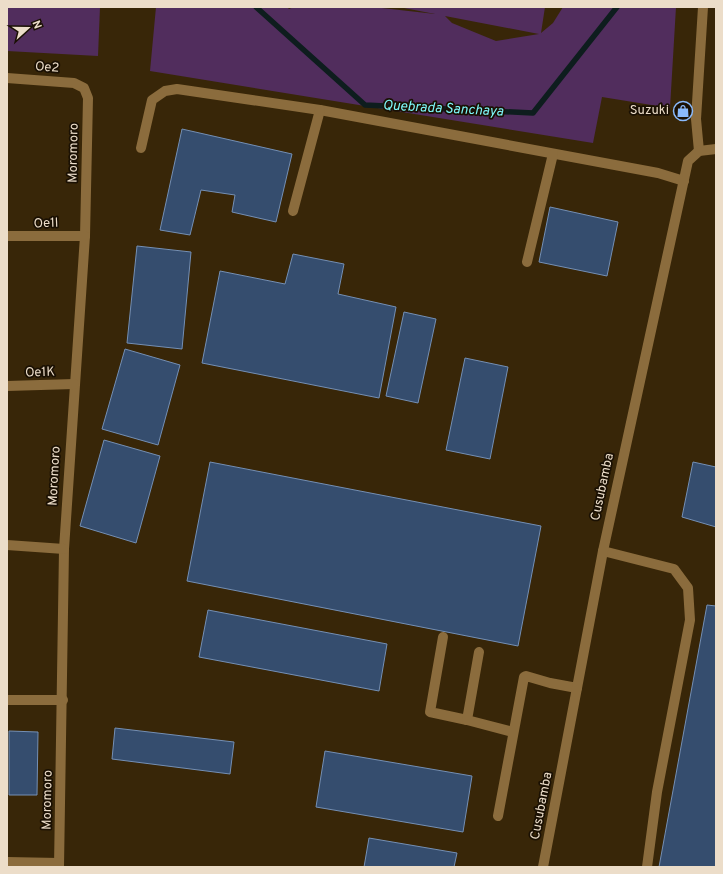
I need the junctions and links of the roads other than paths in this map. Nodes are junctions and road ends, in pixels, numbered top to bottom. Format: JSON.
{"nodes":[{"id":1,"x":703,"y":7,"type":"edge"},
{"id":2,"x":7,"y":78,"type":"edge"},
{"id":3,"x":84,"y":88,"type":"joint"},
{"id":4,"x":320,"y":110,"type":"junction"},
{"id":5,"x":142,"y":148,"type":"dead end"},
{"id":6,"x":716,"y":149,"type":"edge"},
{"id":7,"x":699,"y":151,"type":"junction"},
{"id":8,"x":553,"y":154,"type":"junction"},
{"id":9,"x":684,"y":181,"type":"junction"},
{"id":10,"x":293,"y":211,"type":"dead end"},
{"id":11,"x":7,"y":236,"type":"edge"},
{"id":12,"x":85,"y":236,"type":"junction"},
{"id":13,"x":527,"y":262,"type":"dead end"},
{"id":14,"x":74,"y":384,"type":"junction"},
{"id":15,"x":7,"y":386,"type":"edge"},
{"id":16,"x":7,"y":545,"type":"edge"},
{"id":17,"x":64,"y":548,"type":"junction"},
{"id":18,"x":603,"y":551,"type":"junction"},
{"id":19,"x":443,"y":637,"type":"dead end"},
{"id":20,"x":479,"y":652,"type":"dead end"},
{"id":21,"x":577,"y":688,"type":"junction"},
{"id":22,"x":7,"y":700,"type":"edge"},
{"id":23,"x":63,"y":700,"type":"junction"},
{"id":24,"x":467,"y":720,"type":"junction"},
{"id":25,"x":513,"y":732,"type":"junction"},
{"id":26,"x":498,"y":816,"type":"dead end"},
{"id":27,"x":7,"y":862,"type":"edge"},
{"id":28,"x":59,"y":865,"type":"edge"},
{"id":29,"x":543,"y":867,"type":"edge"},
{"id":30,"x":647,"y":867,"type":"edge"}],
"edges":[{"from":1,"to":7,"type":"street"},
{"from":2,"to":3,"type":"street","name":"Oe2"},
{"from":3,"to":12,"type":"street","name":"Moromoro"},
{"from":4,"to":5,"type":"street"},
{"from":4,"to":8,"type":"street"},
{"from":4,"to":10,"type":"street"},
{"from":6,"to":7,"type":"street"},
{"from":7,"to":9,"type":"street","name":"Cusubamba"},
{"from":8,"to":9,"type":"street"},
{"from":8,"to":13,"type":"street"},
{"from":9,"to":18,"type":"street","name":"Cusubamba"},
{"from":11,"to":12,"type":"street","name":"Oe1l"},
{"from":12,"to":14,"type":"street","name":"Moromoro"},
{"from":14,"to":15,"type":"street","name":"Oe1K"},
{"from":14,"to":17,"type":"street","name":"Moromoro"},
{"from":16,"to":17,"type":"street"},
{"from":17,"to":23,"type":"street","name":"Moromoro"},
{"from":18,"to":21,"type":"street","name":"Cusubamba"},
{"from":18,"to":30,"type":"street"},
{"from":19,"to":24,"type":"street"},
{"from":20,"to":24,"type":"street"},
{"from":21,"to":25,"type":"street"},
{"from":21,"to":29,"type":"street","name":"Cusubamba"},
{"from":22,"to":23,"type":"street"},
{"from":23,"to":28,"type":"street","name":"Moromoro"},
{"from":24,"to":25,"type":"street"},
{"from":25,"to":26,"type":"street"},
{"from":27,"to":28,"type":"street"}]}
